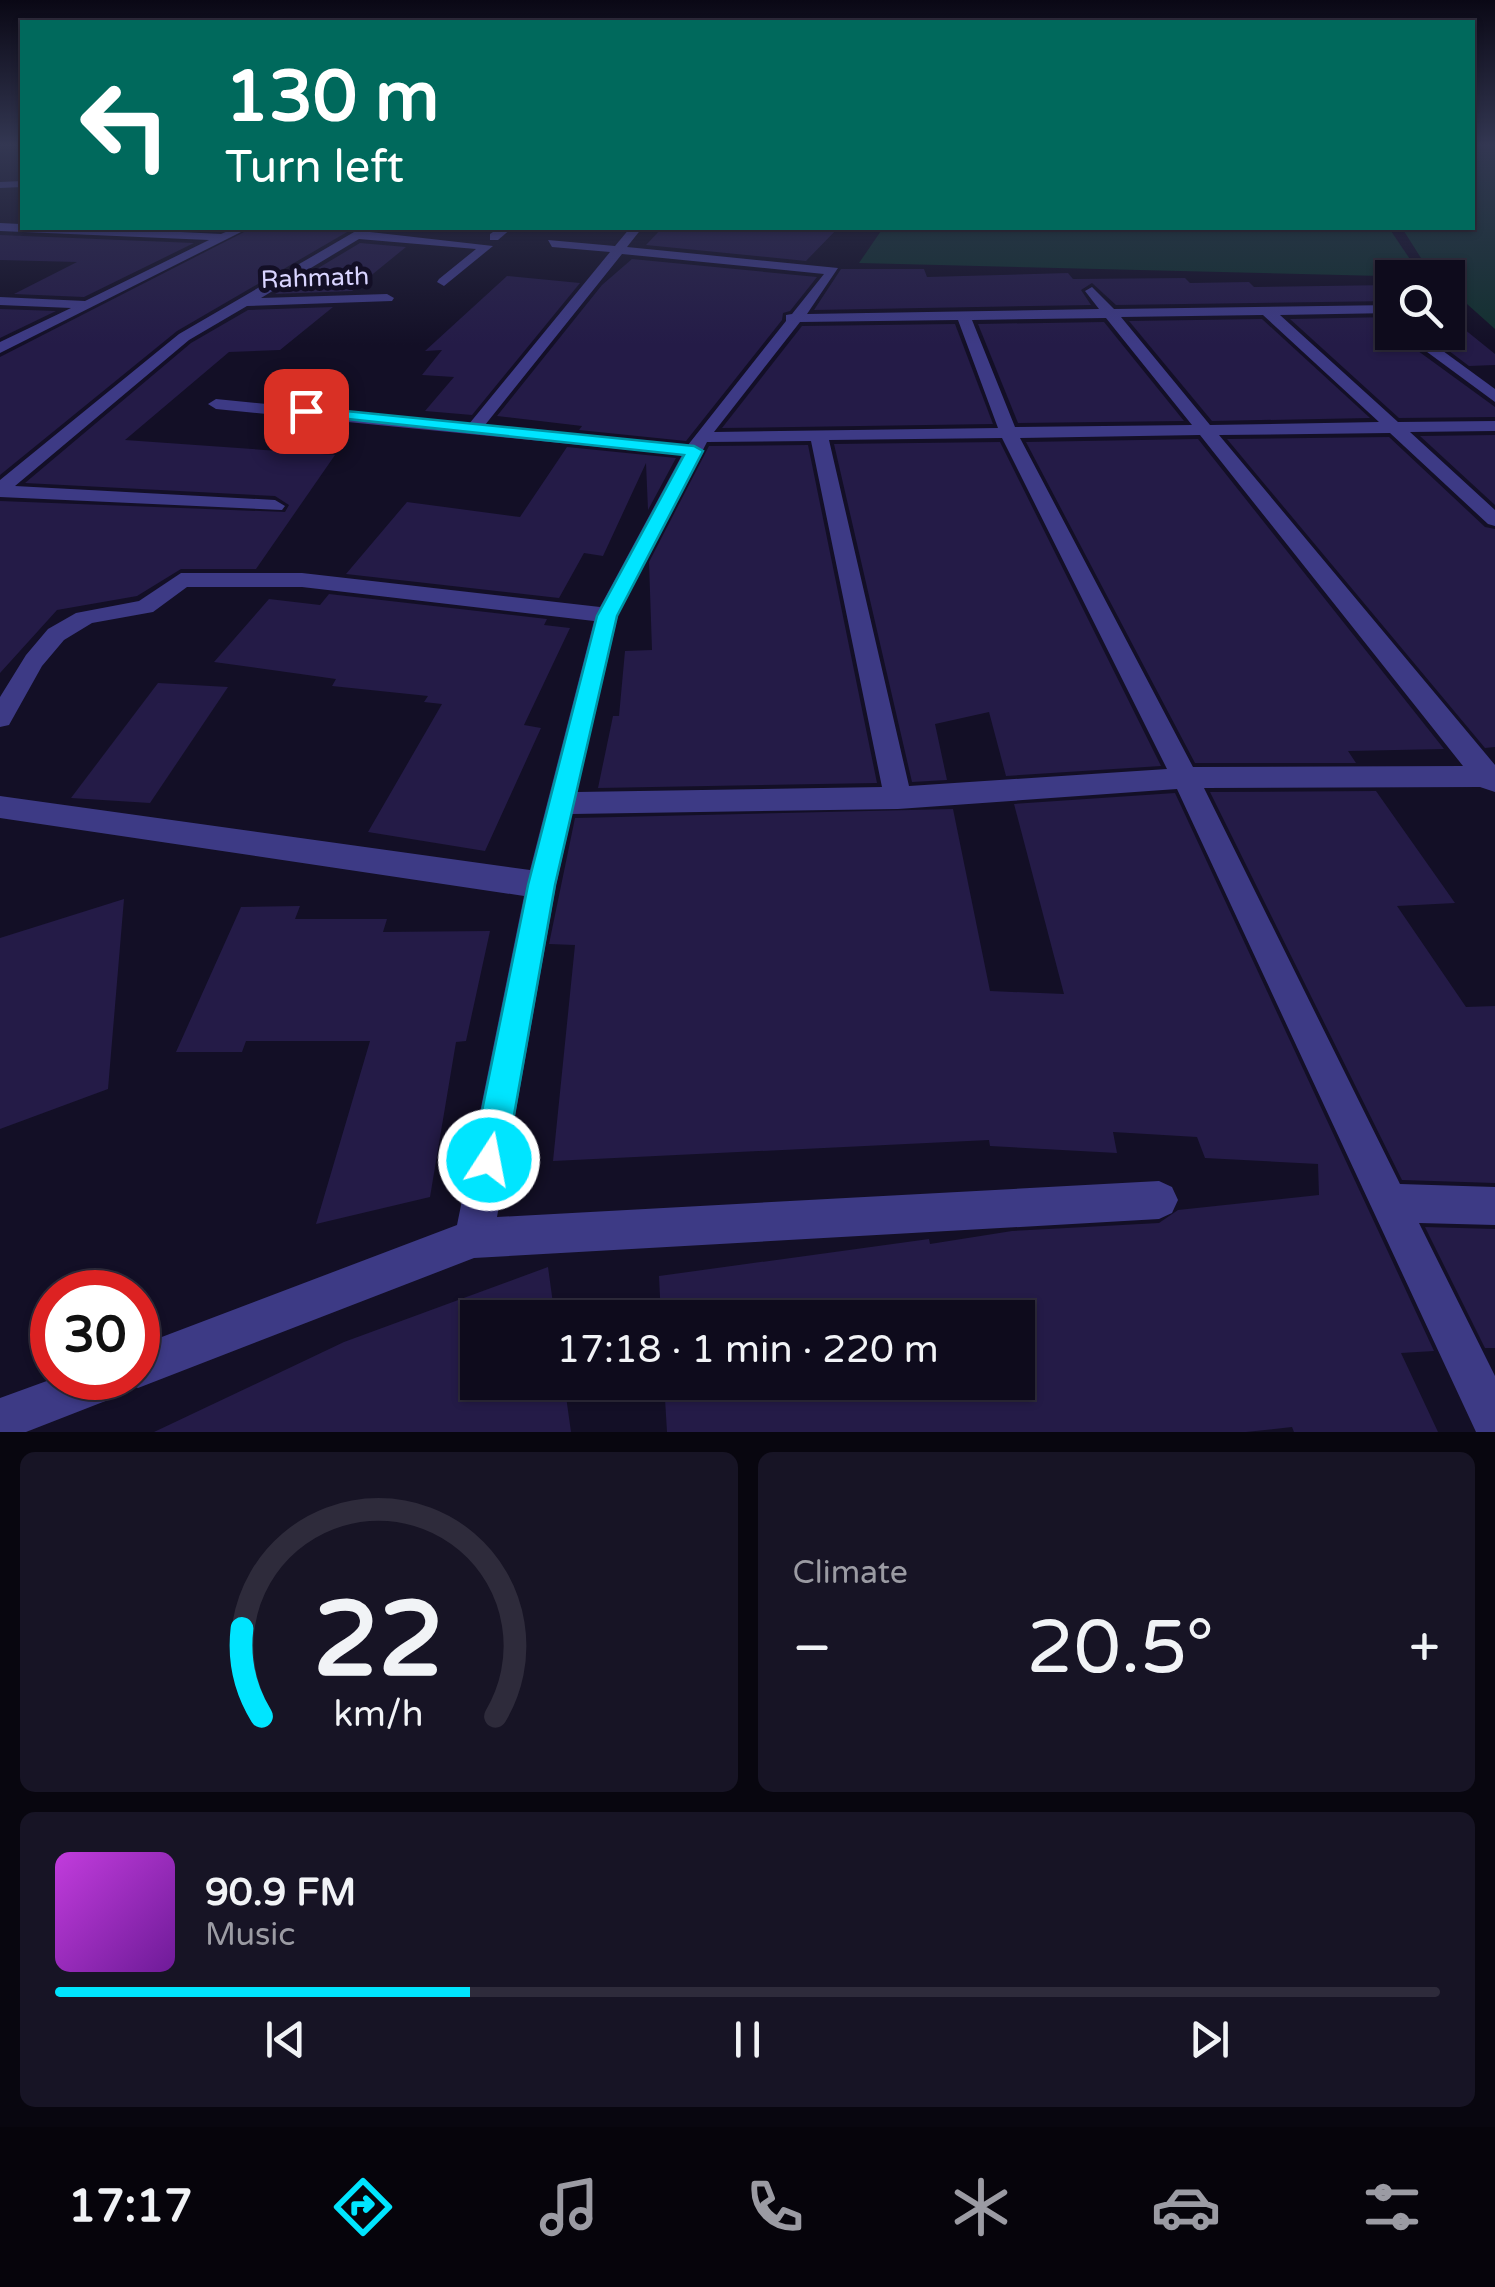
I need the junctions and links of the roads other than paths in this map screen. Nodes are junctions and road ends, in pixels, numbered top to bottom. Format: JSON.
{"nodes":[{"id":1,"x":115,"y":230,"type":"edge"},
{"id":2,"x":239,"y":230,"type":"edge"},
{"id":3,"x":504,"y":230,"type":"edge"},
{"id":4,"x":634,"y":230,"type":"edge"},
{"id":5,"x":363,"y":231,"type":"edge"},
{"id":6,"x":224,"y":237,"type":"junction"},
{"id":7,"x":494,"y":238,"type":"dead end"},
{"id":8,"x":552,"y":242,"type":"dead end"},
{"id":9,"x":615,"y":249,"type":"junction"},
{"id":10,"x":444,"y":282,"type":"dead end"},
{"id":11,"x":1092,"y":291,"type":"dead end"},
{"id":12,"x":387,"y":298,"type":"dead end"},
{"id":13,"x":0,"y":301,"type":"edge"},
{"id":14,"x":243,"y":302,"type":"junction"},
{"id":15,"x":82,"y":304,"type":"junction"},
{"id":16,"x":1266,"y":310,"type":"junction"},
{"id":17,"x":1375,"y":310,"type":"edge"},
{"id":18,"x":1108,"y":312,"type":"junction"},
{"id":19,"x":962,"y":315,"type":"junction"},
{"id":20,"x":791,"y":318,"type":"junction"},
{"id":21,"x":0,"y":348,"type":"edge"},
{"id":22,"x":1432,"y":350,"type":"edge"},
{"id":23,"x":1495,"y":397,"type":"edge"},
{"id":24,"x":216,"y":404,"type":"dead end"},
{"id":25,"x":476,"y":426,"type":"junction"},
{"id":26,"x":1495,"y":426,"type":"edge"},
{"id":27,"x":1395,"y":428,"type":"junction"},
{"id":28,"x":1204,"y":432,"type":"junction"},
{"id":29,"x":1009,"y":434,"type":"junction"},
{"id":30,"x":819,"y":436,"type":"junction"},
{"id":31,"x":698,"y":444,"type":"junction"},
{"id":32,"x":0,"y":490,"type":"edge"},
{"id":33,"x":275,"y":506,"type":"dead end"},
{"id":34,"x":1495,"y":520,"type":"edge"},
{"id":35,"x":607,"y":616,"type":"junction"},
{"id":36,"x":0,"y":718,"type":"edge"},
{"id":37,"x":1185,"y":778,"type":"junction"},
{"id":38,"x":1492,"y":779,"type":"edge"},
{"id":39,"x":898,"y":798,"type":"junction"},
{"id":40,"x":560,"y":803,"type":"junction"},
{"id":41,"x":0,"y":806,"type":"edge"},
{"id":42,"x":541,"y":885,"type":"junction"},
{"id":43,"x":1160,"y":1200,"type":"dead end"},
{"id":44,"x":1391,"y":1203,"type":"junction"},
{"id":45,"x":1495,"y":1206,"type":"edge"},
{"id":46,"x":474,"y":1238,"type":"junction"},
{"id":47,"x":160,"y":1359,"type":"edge"},
{"id":48,"x":53,"y":1400,"type":"edge"},
{"id":49,"x":0,"y":1420,"type":"edge"},
{"id":50,"x":1495,"y":1423,"type":"edge"}],
"edges":[{"from":1,"to":6,"type":"street"},
{"from":2,"to":6,"type":"street"},
{"from":3,"to":7,"type":"street"},
{"from":4,"to":9,"type":"street"},
{"from":5,"to":10,"type":"street"},
{"from":5,"to":14,"type":"street"},
{"from":6,"to":15,"type":"street"},
{"from":8,"to":9,"type":"street"},
{"from":9,"to":20,"type":"street"},
{"from":9,"to":25,"type":"street"},
{"from":11,"to":18,"type":"street"},
{"from":12,"to":14,"type":"street","name":"Rahmath"},
{"from":13,"to":15,"type":"street"},
{"from":14,"to":32,"type":"street"},
{"from":15,"to":21,"type":"street"},
{"from":16,"to":17,"type":"street"},
{"from":16,"to":18,"type":"street"},
{"from":16,"to":27,"type":"street"},
{"from":18,"to":19,"type":"street"},
{"from":18,"to":28,"type":"street"},
{"from":19,"to":20,"type":"street"},
{"from":19,"to":29,"type":"street"},
{"from":20,"to":31,"type":"street"},
{"from":22,"to":23,"type":"street"},
{"from":24,"to":25,"type":"street"},
{"from":25,"to":31,"type":"street"},
{"from":26,"to":27,"type":"street"},
{"from":27,"to":28,"type":"street"},
{"from":27,"to":34,"type":"street"},
{"from":28,"to":29,"type":"street"},
{"from":28,"to":38,"type":"street"},
{"from":29,"to":30,"type":"street"},
{"from":29,"to":37,"type":"street"},
{"from":30,"to":31,"type":"street"},
{"from":30,"to":39,"type":"street"},
{"from":31,"to":35,"type":"street"},
{"from":32,"to":33,"type":"street"},
{"from":35,"to":36,"type":"street"},
{"from":35,"to":40,"type":"street"},
{"from":37,"to":38,"type":"street"},
{"from":37,"to":39,"type":"street"},
{"from":37,"to":44,"type":"street"},
{"from":39,"to":40,"type":"street"},
{"from":40,"to":42,"type":"street"},
{"from":41,"to":42,"type":"street"},
{"from":42,"to":46,"type":"street"},
{"from":43,"to":46,"type":"street"},
{"from":44,"to":45,"type":"street"},
{"from":44,"to":50,"type":"street"},
{"from":46,"to":47,"type":"street"},
{"from":48,"to":49,"type":"street"}]}
